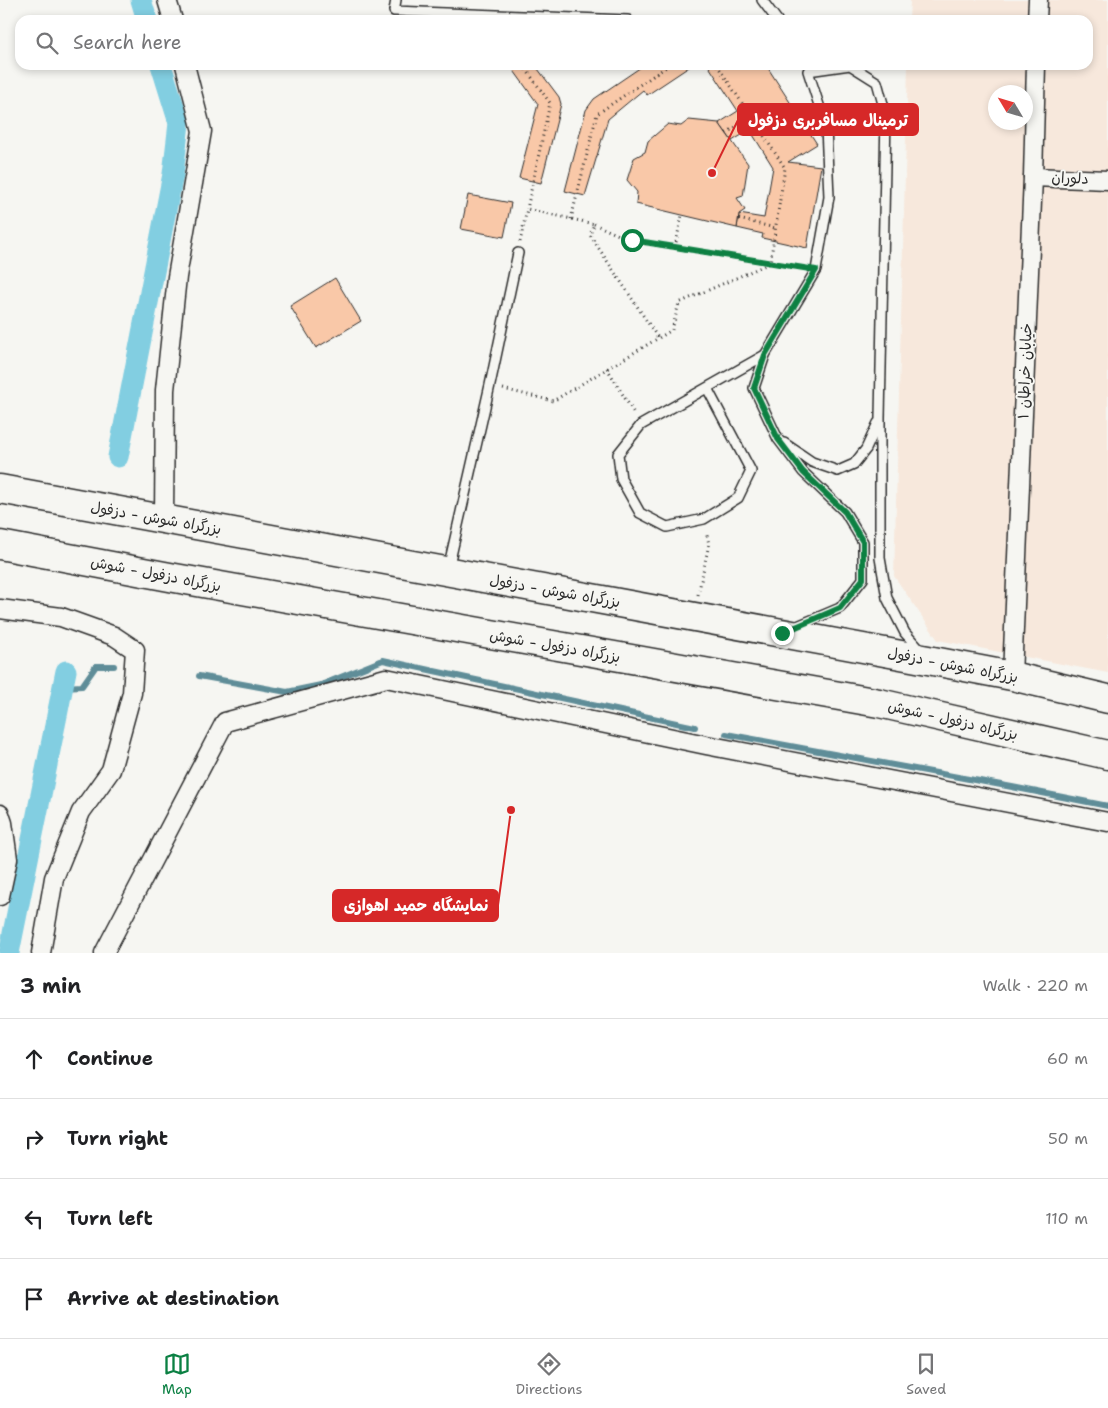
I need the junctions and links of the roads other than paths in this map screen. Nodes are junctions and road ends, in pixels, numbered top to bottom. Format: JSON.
{"nodes":[{"id":1,"x":167,"y":0,"type":"edge"},
{"id":2,"x":396,"y":0,"type":"edge"},
{"id":3,"x":762,"y":0,"type":"edge"},
{"id":4,"x":1038,"y":0,"type":"edge"},
{"id":5,"x":172,"y":15,"type":"edge"},
{"id":6,"x":511,"y":15,"type":"edge"},
{"id":7,"x":773,"y":15,"type":"edge"},
{"id":8,"x":1037,"y":15,"type":"edge"},
{"id":9,"x":186,"y":70,"type":"edge"},
{"id":10,"x":807,"y":70,"type":"edge"},
{"id":11,"x":858,"y":70,"type":"edge"},
{"id":12,"x":1036,"y":70,"type":"edge"},
{"id":13,"x":1033,"y":177,"type":"junction"},
{"id":14,"x":1108,"y":180,"type":"edge"},
{"id":15,"x":518,"y":253,"type":"road end"},
{"id":16,"x":765,"y":355,"type":"junction"},
{"id":17,"x":707,"y":388,"type":"junction"},
{"id":18,"x":880,"y":418,"type":"junction"},
{"id":19,"x":778,"y":439,"type":"junction"},
{"id":20,"x":0,"y":489,"type":"edge"},
{"id":21,"x":164,"y":520,"type":"junction"},
{"id":22,"x":0,"y":545,"type":"edge"},
{"id":23,"x":447,"y":572,"type":"junction"},
{"id":24,"x":0,"y":609,"type":"edge"},
{"id":25,"x":782,"y":633,"type":"junction"},
{"id":26,"x":928,"y":660,"type":"junction"},
{"id":27,"x":1012,"y":676,"type":"junction"},
{"id":28,"x":1108,"y":699,"type":"edge"},
{"id":29,"x":1108,"y":755,"type":"edge"},
{"id":30,"x":0,"y":814,"type":"edge"},
{"id":31,"x":1108,"y":822,"type":"edge"},
{"id":32,"x":0,"y":896,"type":"edge"},
{"id":33,"x":41,"y":953,"type":"edge"},
{"id":34,"x":104,"y":953,"type":"edge"}],
"edges":[{"from":1,"to":5,"type":"street"},
{"from":2,"to":6,"type":"lane"},
{"from":3,"to":7,"type":"lane"},
{"from":4,"to":8,"type":"street"},
{"from":9,"to":21,"type":"street"},
{"from":10,"to":16,"type":"lane"},
{"from":11,"to":18,"type":"lane"},
{"from":12,"to":13,"type":"street","name":"خیابان خراطان ۱"},
{"from":13,"to":14,"type":"street","name":"دلوران"},
{"from":13,"to":27,"type":"street","name":"خیابان خراطان ۱"},
{"from":15,"to":23,"type":"lane"},
{"from":16,"to":17,"type":"lane"},
{"from":16,"to":19,"type":"lane"},
{"from":17,"to":17,"type":"lane"},
{"from":18,"to":19,"type":"lane"},
{"from":18,"to":26,"type":"lane"},
{"from":19,"to":25,"type":"lane"},
{"from":20,"to":21,"type":"highway","name":"بزرگراه شوش - دزفول"},
{"from":21,"to":23,"type":"highway","name":"بزرگراه شوش - دزفول"},
{"from":22,"to":29,"type":"highway","name":"بزرگراه دزفول - شوش"},
{"from":23,"to":25,"type":"highway","name":"بزرگراه شوش - دزفول"},
{"from":24,"to":33,"type":"street"},
{"from":25,"to":26,"type":"highway","name":"بزرگراه شوش - دزفول"},
{"from":26,"to":27,"type":"highway","name":"بزرگراه شوش - دزفول"},
{"from":27,"to":28,"type":"highway","name":"بزرگراه شوش - دزفول"},
{"from":30,"to":32,"type":"street"},
{"from":31,"to":34,"type":"street"}]}
